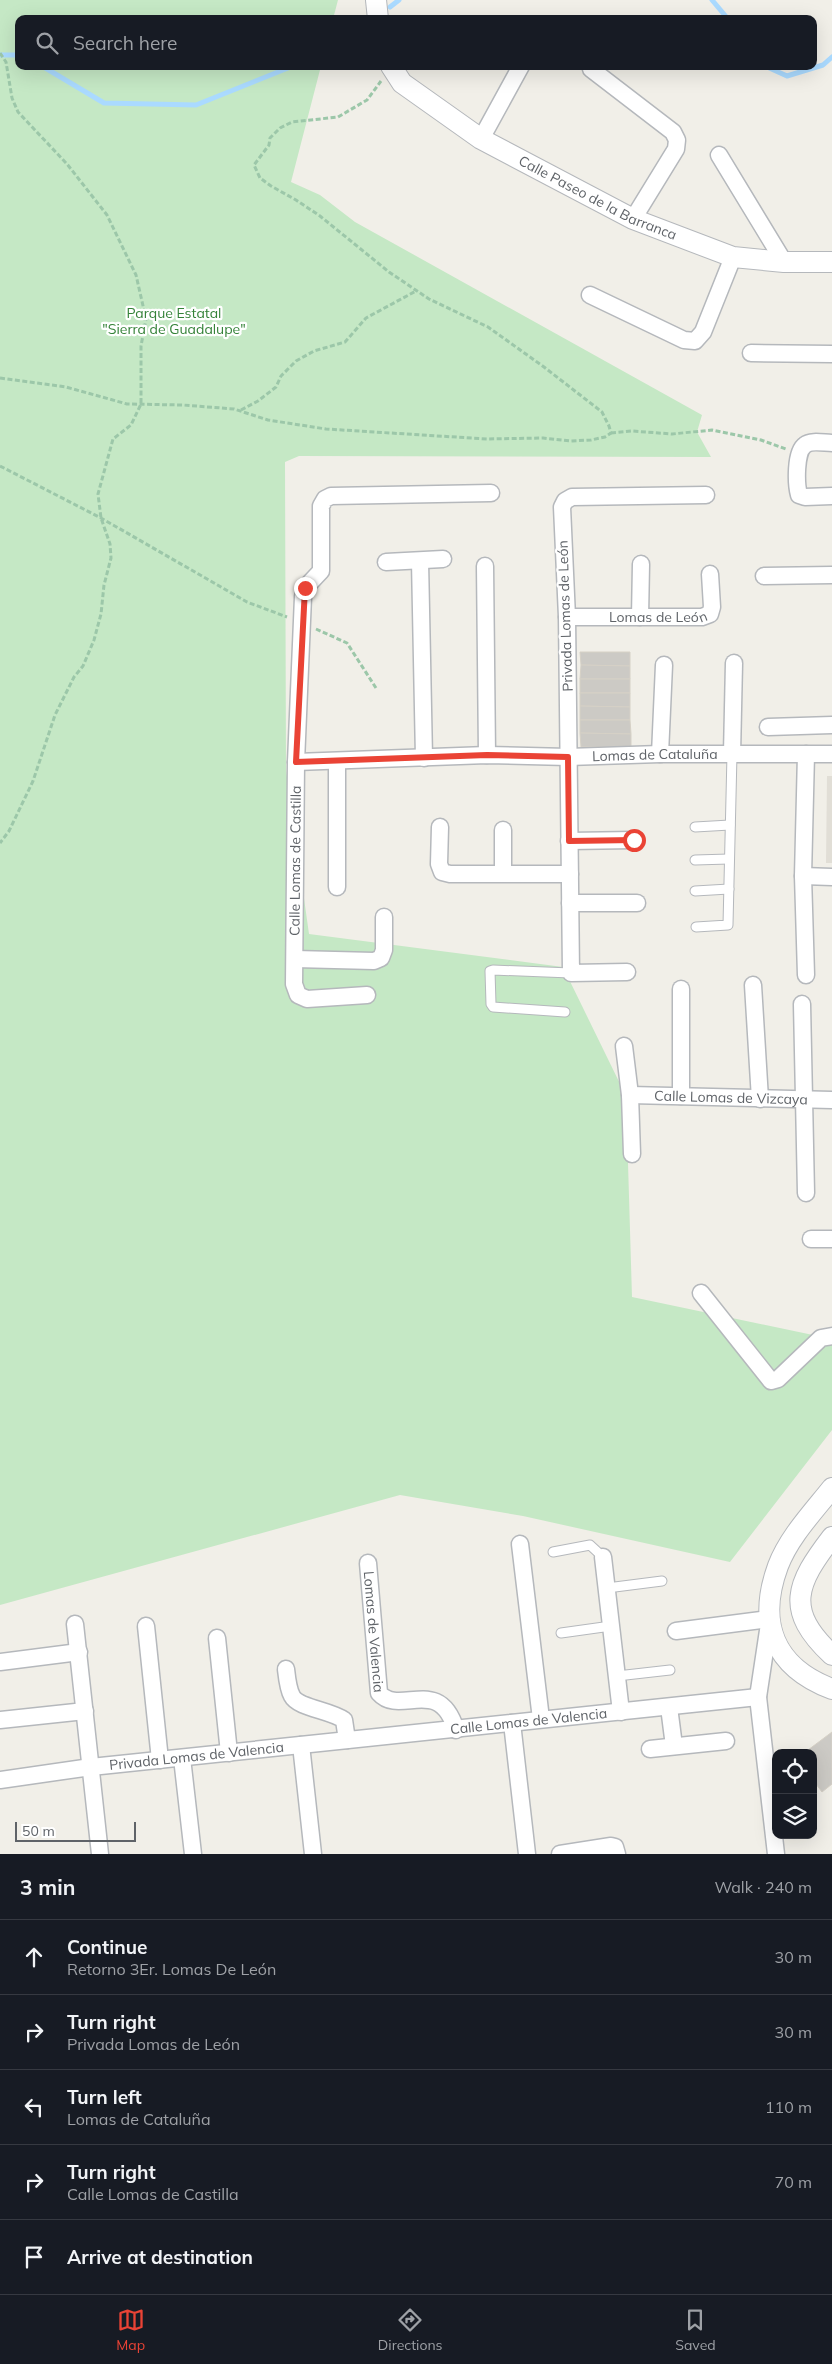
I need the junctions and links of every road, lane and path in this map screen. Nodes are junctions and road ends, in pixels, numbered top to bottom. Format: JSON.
{"nodes":[{"id":1,"x":376,"y":0,"type":"edge"},
{"id":2,"x":378,"y":15,"type":"edge"},
{"id":3,"x":0,"y":53,"type":"edge"},
{"id":4,"x":392,"y":70,"type":"edge"},
{"id":5,"x":394,"y":70,"type":"edge"},
{"id":6,"x":519,"y":70,"type":"edge"},
{"id":7,"x":593,"y":70,"type":"edge"},
{"id":8,"x":481,"y":139,"type":"junction"},
{"id":9,"x":719,"y":155,"type":"dead end"},
{"id":10,"x":633,"y":219,"type":"junction"},
{"id":11,"x":733,"y":257,"type":"junction"},
{"id":12,"x":784,"y":262,"type":"junction"},
{"id":13,"x":832,"y":262,"type":"edge"},
{"id":14,"x":416,"y":291,"type":"junction"},
{"id":15,"x":590,"y":295,"type":"dead end"},
{"id":16,"x":751,"y":353,"type":"dead end"},
{"id":17,"x":832,"y":354,"type":"edge"},
{"id":18,"x":0,"y":378,"type":"edge"},
{"id":19,"x":141,"y":404,"type":"junction"},
{"id":20,"x":240,"y":410,"type":"junction"},
{"id":21,"x":611,"y":432,"type":"junction"},
{"id":22,"x":832,"y":443,"type":"edge"},
{"id":23,"x":799,"y":454,"type":"junction"},
{"id":24,"x":0,"y":466,"type":"edge"},
{"id":25,"x":491,"y":493,"type":"dead end"},
{"id":26,"x":706,"y":495,"type":"dead end"},
{"id":27,"x":832,"y":496,"type":"edge"},
{"id":28,"x":101,"y":518,"type":"junction"},
{"id":29,"x":443,"y":559,"type":"dead end"},
{"id":30,"x":420,"y":561,"type":"junction"},
{"id":31,"x":386,"y":562,"type":"dead end"},
{"id":32,"x":641,"y":564,"type":"dead end"},
{"id":33,"x":484,"y":566,"type":"dead end"},
{"id":34,"x":710,"y":574,"type":"dead end"},
{"id":35,"x":832,"y":575,"type":"edge"},
{"id":36,"x":764,"y":576,"type":"dead end"},
{"id":37,"x":567,"y":617,"type":"junction"},
{"id":38,"x":640,"y":617,"type":"junction"},
{"id":39,"x":302,"y":623,"type":"junction"},
{"id":40,"x":734,"y":663,"type":"dead end"},
{"id":41,"x":664,"y":665,"type":"dead end"},
{"id":42,"x":376,"y":688,"type":"dead end"},
{"id":43,"x":832,"y":725,"type":"edge"},
{"id":44,"x":768,"y":727,"type":"dead end"},
{"id":45,"x":660,"y":754,"type":"junction"},
{"id":46,"x":732,"y":754,"type":"junction"},
{"id":47,"x":806,"y":754,"type":"junction"},
{"id":48,"x":832,"y":754,"type":"edge"},
{"id":49,"x":487,"y":755,"type":"junction"},
{"id":50,"x":568,"y":757,"type":"junction"},
{"id":51,"x":424,"y":758,"type":"junction"},
{"id":52,"x":337,"y":761,"type":"junction"},
{"id":53,"x":296,"y":762,"type":"junction"},
{"id":54,"x":730,"y":825,"type":"junction"},
{"id":55,"x":440,"y":827,"type":"dead end"},
{"id":56,"x":695,"y":827,"type":"dead end"},
{"id":57,"x":502,"y":830,"type":"dead end"},
{"id":58,"x":634,"y":840,"type":"dead end"},
{"id":59,"x":569,"y":841,"type":"junction"},
{"id":60,"x":0,"y":843,"type":"edge"},
{"id":61,"x":729,"y":859,"type":"junction"},
{"id":62,"x":695,"y":860,"type":"dead end"},
{"id":63,"x":503,"y":873,"type":"junction"},
{"id":64,"x":570,"y":874,"type":"junction"},
{"id":65,"x":803,"y":876,"type":"junction"},
{"id":66,"x":832,"y":877,"type":"edge"},
{"id":67,"x":337,"y":888,"type":"dead end"},
{"id":68,"x":729,"y":889,"type":"junction"},
{"id":69,"x":695,"y":891,"type":"dead end"},
{"id":70,"x":570,"y":903,"type":"junction"},
{"id":71,"x":637,"y":903,"type":"dead end"},
{"id":72,"x":384,"y":917,"type":"dead end"},
{"id":73,"x":696,"y":926,"type":"dead end"},
{"id":74,"x":295,"y":960,"type":"junction"},
{"id":75,"x":627,"y":972,"type":"dead end"},
{"id":76,"x":571,"y":973,"type":"junction"},
{"id":77,"x":806,"y":975,"type":"dead end"},
{"id":78,"x":753,"y":985,"type":"dead end"},
{"id":79,"x":681,"y":989,"type":"dead end"},
{"id":80,"x":367,"y":995,"type":"dead end"},
{"id":81,"x":802,"y":1004,"type":"dead end"},
{"id":82,"x":565,"y":1012,"type":"dead end"},
{"id":83,"x":624,"y":1046,"type":"dead end"},
{"id":84,"x":630,"y":1095,"type":"junction"},
{"id":85,"x":681,"y":1096,"type":"junction"},
{"id":86,"x":760,"y":1099,"type":"junction"},
{"id":87,"x":806,"y":1100,"type":"junction"},
{"id":88,"x":832,"y":1100,"type":"edge"},
{"id":89,"x":632,"y":1154,"type":"dead end"},
{"id":90,"x":806,"y":1193,"type":"dead end"},
{"id":91,"x":811,"y":1239,"type":"dead end"},
{"id":92,"x":832,"y":1239,"type":"edge"},
{"id":93,"x":701,"y":1293,"type":"dead end"},
{"id":94,"x":832,"y":1336,"type":"edge"},
{"id":95,"x":832,"y":1488,"type":"edge"},
{"id":96,"x":832,"y":1537,"type":"edge"},
{"id":97,"x":520,"y":1544,"type":"dead end"},
{"id":98,"x":553,"y":1552,"type":"dead end"},
{"id":99,"x":603,"y":1557,"type":"joint"},
{"id":100,"x":368,"y":1563,"type":"dead end"},
{"id":101,"x":662,"y":1581,"type":"dead end"},
{"id":102,"x":607,"y":1588,"type":"junction"},
{"id":103,"x":769,"y":1621,"type":"junction"},
{"id":104,"x":75,"y":1624,"type":"dead end"},
{"id":105,"x":146,"y":1626,"type":"dead end"},
{"id":106,"x":611,"y":1626,"type":"junction"},
{"id":107,"x":676,"y":1631,"type":"dead end"},
{"id":108,"x":561,"y":1633,"type":"dead end"},
{"id":109,"x":218,"y":1638,"type":"dead end"},
{"id":110,"x":79,"y":1652,"type":"junction"},
{"id":111,"x":832,"y":1655,"type":"edge"},
{"id":112,"x":0,"y":1662,"type":"edge"},
{"id":113,"x":286,"y":1669,"type":"dead end"},
{"id":114,"x":670,"y":1670,"type":"dead end"},
{"id":115,"x":617,"y":1676,"type":"junction"},
{"id":116,"x":832,"y":1689,"type":"edge"},
{"id":117,"x":758,"y":1697,"type":"junction"},
{"id":118,"x":669,"y":1706,"type":"junction"},
{"id":119,"x":85,"y":1711,"type":"junction"},
{"id":120,"x":622,"y":1712,"type":"junction"},
{"id":121,"x":541,"y":1719,"type":"junction"},
{"id":122,"x":0,"y":1720,"type":"edge"},
{"id":123,"x":512,"y":1723,"type":"junction"},
{"id":124,"x":456,"y":1730,"type":"junction"},
{"id":125,"x":347,"y":1740,"type":"junction"},
{"id":126,"x":726,"y":1741,"type":"dead end"},
{"id":127,"x":301,"y":1745,"type":"junction"},
{"id":128,"x":674,"y":1746,"type":"junction"},
{"id":129,"x":650,"y":1749,"type":"dead end"},
{"id":130,"x":229,"y":1753,"type":"junction"},
{"id":131,"x":182,"y":1758,"type":"junction"},
{"id":132,"x":160,"y":1760,"type":"junction"},
{"id":133,"x":91,"y":1767,"type":"junction"},
{"id":134,"x":0,"y":1780,"type":"edge"},
{"id":135,"x":100,"y":1854,"type":"edge"},
{"id":136,"x":193,"y":1854,"type":"edge"},
{"id":137,"x":313,"y":1854,"type":"edge"},
{"id":138,"x":527,"y":1854,"type":"edge"},
{"id":139,"x":560,"y":1854,"type":"edge"},
{"id":140,"x":618,"y":1854,"type":"edge"},
{"id":141,"x":776,"y":1854,"type":"edge"}],
"edges":[{"from":1,"to":2,"type":"street"},
{"from":3,"to":19,"type":"path"},
{"from":4,"to":14,"type":"path"},
{"from":5,"to":8,"type":"street","name":"Calle Paseo de la Barranca"},
{"from":6,"to":8,"type":"street"},
{"from":7,"to":10,"type":"street"},
{"from":8,"to":10,"type":"street","name":"Calle Paseo de la Barranca"},
{"from":9,"to":12,"type":"street"},
{"from":10,"to":11,"type":"street","name":"Calle Paseo de la Barranca"},
{"from":11,"to":12,"type":"street","name":"Calle Paseo de la Barranca"},
{"from":11,"to":15,"type":"street"},
{"from":12,"to":13,"type":"street","name":"Calle Paseo de la Barranca"},
{"from":14,"to":20,"type":"path"},
{"from":14,"to":21,"type":"path"},
{"from":16,"to":17,"type":"street"},
{"from":18,"to":19,"type":"path"},
{"from":19,"to":20,"type":"path"},
{"from":19,"to":28,"type":"path"},
{"from":20,"to":21,"type":"path"},
{"from":21,"to":23,"type":"path"},
{"from":22,"to":23,"type":"street"},
{"from":23,"to":27,"type":"street"},
{"from":24,"to":28,"type":"path"},
{"from":25,"to":39,"type":"street","name":"Calle Lomas de Castilla"},
{"from":26,"to":37,"type":"street","name":"Privada Lomas de León"},
{"from":28,"to":39,"type":"path"},
{"from":28,"to":60,"type":"path"},
{"from":29,"to":30,"type":"street"},
{"from":30,"to":31,"type":"street"},
{"from":30,"to":51,"type":"street"},
{"from":32,"to":38,"type":"street"},
{"from":33,"to":49,"type":"street"},
{"from":34,"to":38,"type":"street","name":"Lomas de León"},
{"from":35,"to":36,"type":"street"},
{"from":37,"to":38,"type":"street","name":"Lomas de León"},
{"from":37,"to":50,"type":"street","name":"Privada Lomas de León"},
{"from":39,"to":42,"type":"path"},
{"from":39,"to":53,"type":"street","name":"Calle Lomas de Castilla"},
{"from":40,"to":46,"type":"street","name":"Lomas de Cataluña"},
{"from":41,"to":45,"type":"street"},
{"from":43,"to":44,"type":"street"},
{"from":45,"to":46,"type":"street","name":"Lomas de Cataluña"},
{"from":45,"to":50,"type":"street","name":"Lomas de Cataluña"},
{"from":46,"to":47,"type":"street","name":"Lomas de Cataluña"},
{"from":46,"to":54,"type":"lane","name":"Lomas de Cataluña"},
{"from":47,"to":48,"type":"street","name":"Lomas de Cataluña"},
{"from":47,"to":65,"type":"street"},
{"from":49,"to":50,"type":"street","name":"Lomas de Cataluña"},
{"from":49,"to":51,"type":"street","name":"Lomas de Cataluña"},
{"from":50,"to":59,"type":"street","name":"Privada Lomas de León"},
{"from":51,"to":52,"type":"street","name":"Lomas de Cataluña"},
{"from":52,"to":53,"type":"street","name":"Lomas de Cataluña"},
{"from":52,"to":67,"type":"street"},
{"from":53,"to":74,"type":"street","name":"Calle Lomas de Castilla"},
{"from":54,"to":56,"type":"lane"},
{"from":54,"to":61,"type":"lane","name":"Lomas de Cataluña"},
{"from":55,"to":63,"type":"street"},
{"from":57,"to":63,"type":"street"},
{"from":58,"to":59,"type":"street"},
{"from":59,"to":64,"type":"street","name":"Privada Lomas de León"},
{"from":61,"to":62,"type":"lane"},
{"from":61,"to":68,"type":"lane","name":"Lomas de Cataluña"},
{"from":63,"to":64,"type":"street"},
{"from":64,"to":70,"type":"street","name":"Privada Lomas de León"},
{"from":65,"to":66,"type":"street"},
{"from":65,"to":77,"type":"street"},
{"from":68,"to":69,"type":"lane"},
{"from":68,"to":73,"type":"lane","name":"Lomas de Cataluña"},
{"from":70,"to":71,"type":"street"},
{"from":70,"to":76,"type":"street","name":"Privada Lomas de León"},
{"from":72,"to":74,"type":"street"},
{"from":74,"to":80,"type":"street","name":"Calle Lomas de Castilla"},
{"from":75,"to":76,"type":"street"},
{"from":76,"to":82,"type":"lane"},
{"from":78,"to":86,"type":"street"},
{"from":79,"to":85,"type":"street"},
{"from":81,"to":87,"type":"street"},
{"from":83,"to":84,"type":"street"},
{"from":84,"to":85,"type":"street","name":"Calle Lomas de Vizcaya"},
{"from":84,"to":89,"type":"street"},
{"from":85,"to":86,"type":"street","name":"Calle Lomas de Vizcaya"},
{"from":86,"to":87,"type":"street","name":"Calle Lomas de Vizcaya"},
{"from":87,"to":88,"type":"street","name":"Calle Lomas de Vizcaya"},
{"from":87,"to":90,"type":"street"},
{"from":91,"to":92,"type":"street"},
{"from":93,"to":94,"type":"street"},
{"from":95,"to":103,"type":"street"},
{"from":96,"to":111,"type":"street"},
{"from":97,"to":121,"type":"street"},
{"from":98,"to":99,"type":"lane"},
{"from":99,"to":102,"type":"street"},
{"from":100,"to":124,"type":"street","name":"Lomas de Valencia"},
{"from":101,"to":102,"type":"lane"},
{"from":102,"to":106,"type":"street"},
{"from":103,"to":107,"type":"street"},
{"from":103,"to":116,"type":"street"},
{"from":103,"to":117,"type":"street"},
{"from":104,"to":110,"type":"street","name":"Privada Lomas de Valencia"},
{"from":105,"to":132,"type":"street"},
{"from":106,"to":108,"type":"lane"},
{"from":106,"to":115,"type":"street"},
{"from":109,"to":130,"type":"street"},
{"from":110,"to":112,"type":"street"},
{"from":110,"to":119,"type":"street","name":"Privada Lomas de Valencia"},
{"from":113,"to":125,"type":"street"},
{"from":114,"to":115,"type":"lane"},
{"from":115,"to":120,"type":"street"},
{"from":117,"to":118,"type":"street","name":"Calle Lomas de Valencia"},
{"from":117,"to":141,"type":"street"},
{"from":118,"to":120,"type":"street","name":"Calle Lomas de Valencia"},
{"from":118,"to":128,"type":"street"},
{"from":119,"to":122,"type":"street"},
{"from":119,"to":133,"type":"street","name":"Privada Lomas de Valencia"},
{"from":120,"to":121,"type":"street","name":"Calle Lomas de Valencia"},
{"from":121,"to":123,"type":"street","name":"Calle Lomas de Valencia"},
{"from":123,"to":124,"type":"street","name":"Calle Lomas de Valencia"},
{"from":123,"to":138,"type":"street"},
{"from":124,"to":125,"type":"street","name":"Calle Lomas de Valencia"},
{"from":125,"to":127,"type":"street","name":"Calle Lomas de Valencia"},
{"from":126,"to":128,"type":"street"},
{"from":127,"to":130,"type":"street","name":"Privada Lomas de Valencia"},
{"from":127,"to":137,"type":"street"},
{"from":128,"to":129,"type":"street"},
{"from":130,"to":131,"type":"street","name":"Privada Lomas de Valencia"},
{"from":131,"to":132,"type":"street","name":"Privada Lomas de Valencia"},
{"from":131,"to":136,"type":"street"},
{"from":132,"to":133,"type":"street","name":"Privada Lomas de Valencia"},
{"from":133,"to":134,"type":"street","name":"Privada Lomas de Valencia"},
{"from":133,"to":135,"type":"street"},
{"from":139,"to":140,"type":"street"}]}
